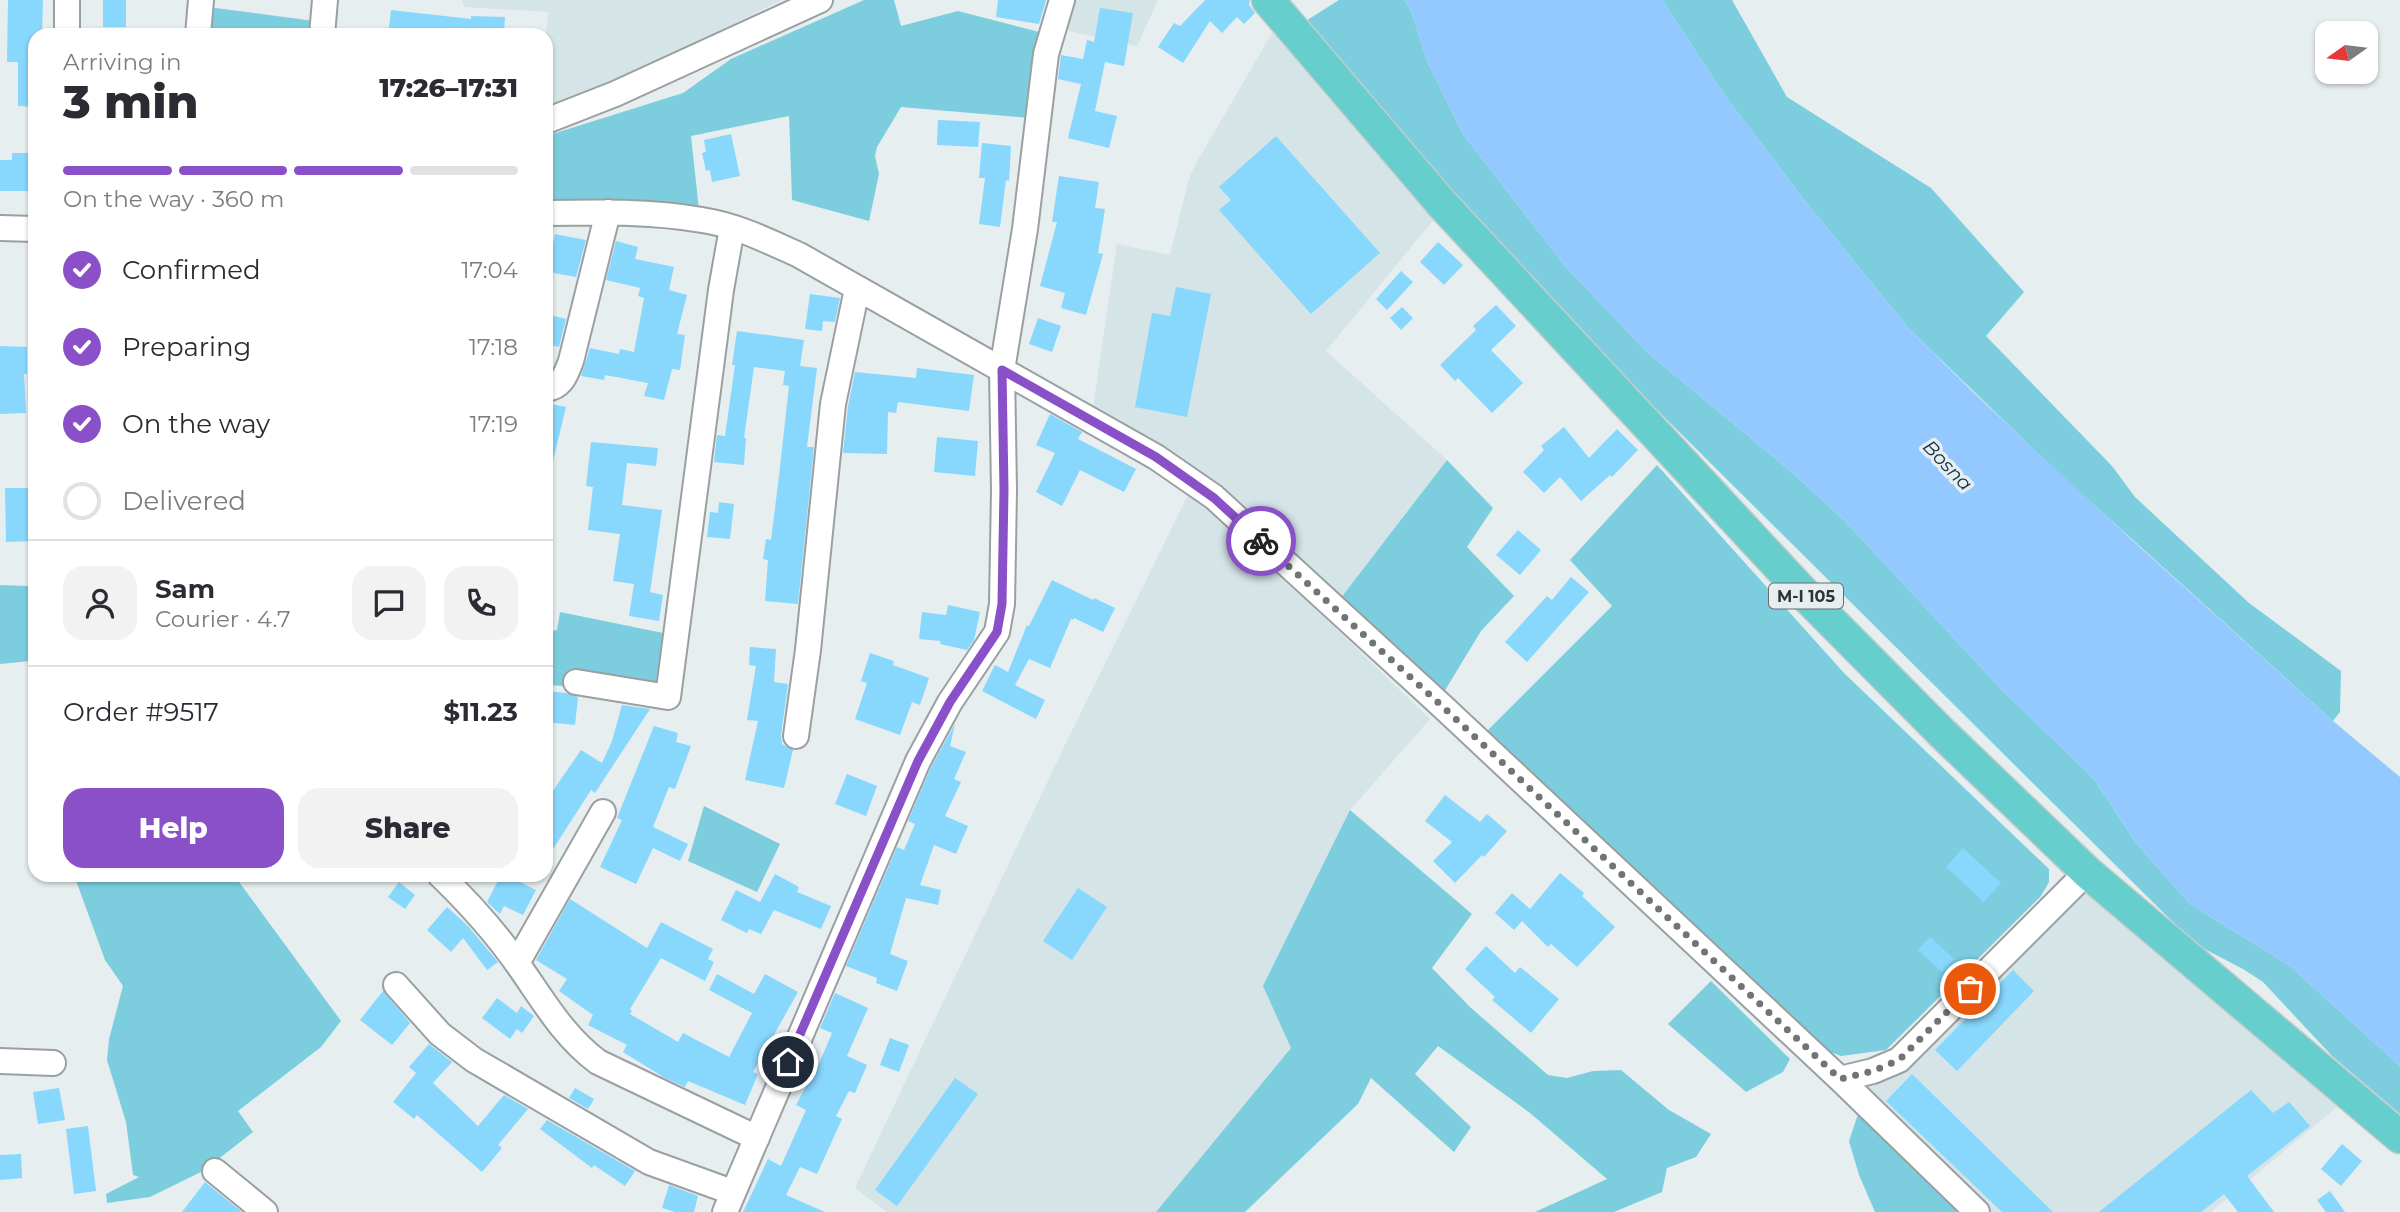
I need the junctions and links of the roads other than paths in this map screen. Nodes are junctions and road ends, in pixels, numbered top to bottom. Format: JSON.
{"nodes":[{"id":1,"x":66,"y":0,"type":"edge"},
{"id":2,"x":201,"y":0,"type":"edge"},
{"id":3,"x":325,"y":0,"type":"edge"},
{"id":4,"x":820,"y":0,"type":"edge"},
{"id":5,"x":1062,"y":0,"type":"edge"},
{"id":6,"x":1268,"y":0,"type":"edge"},
{"id":7,"x":67,"y":28,"type":"edge"},
{"id":8,"x":199,"y":28,"type":"edge"},
{"id":9,"x":323,"y":28,"type":"edge"},
{"id":10,"x":553,"y":118,"type":"edge"},
{"id":11,"x":608,"y":212,"type":"junction"},
{"id":12,"x":553,"y":213,"type":"edge"},
{"id":13,"x":0,"y":228,"type":"edge"},
{"id":14,"x":28,"y":229,"type":"edge"},
{"id":15,"x":732,"y":229,"type":"junction"},
{"id":16,"x":857,"y":289,"type":"junction"},
{"id":17,"x":1002,"y":370,"type":"junction"},
{"id":18,"x":553,"y":386,"type":"edge"},
{"id":19,"x":576,"y":682,"type":"dead end"},
{"id":20,"x":796,"y":736,"type":"dead end"},
{"id":21,"x":603,"y":812,"type":"dead end"},
{"id":22,"x":2087,"y":872,"type":"junction"},
{"id":23,"x":447,"y":882,"type":"edge"},
{"id":24,"x":517,"y":963,"type":"junction"},
{"id":25,"x":396,"y":985,"type":"dead end"},
{"id":26,"x":0,"y":1061,"type":"edge"},
{"id":27,"x":53,"y":1063,"type":"dead end"},
{"id":28,"x":1840,"y":1079,"type":"junction"},
{"id":29,"x":2400,"y":1137,"type":"edge"},
{"id":30,"x":757,"y":1138,"type":"junction"},
{"id":31,"x":215,"y":1171,"type":"dead end"},
{"id":32,"x":728,"y":1202,"type":"edge"},
{"id":33,"x":265,"y":1212,"type":"edge"},
{"id":34,"x":1977,"y":1212,"type":"edge"}],
"edges":[{"from":1,"to":7,"type":"street"},
{"from":2,"to":8,"type":"street"},
{"from":3,"to":9,"type":"street"},
{"from":4,"to":10,"type":"street"},
{"from":5,"to":17,"type":"street"},
{"from":6,"to":22,"type":"main road","number":"M-I 105"},
{"from":11,"to":12,"type":"street"},
{"from":11,"to":15,"type":"street"},
{"from":11,"to":18,"type":"street"},
{"from":13,"to":14,"type":"street"},
{"from":15,"to":16,"type":"street"},
{"from":15,"to":19,"type":"street"},
{"from":16,"to":17,"type":"street"},
{"from":16,"to":20,"type":"street"},
{"from":17,"to":28,"type":"street"},
{"from":17,"to":30,"type":"street"},
{"from":21,"to":24,"type":"street"},
{"from":22,"to":28,"type":"street"},
{"from":22,"to":29,"type":"main road","number":"M-I 105"},
{"from":23,"to":24,"type":"street"},
{"from":24,"to":30,"type":"street"},
{"from":25,"to":32,"type":"street"},
{"from":26,"to":27,"type":"street"},
{"from":28,"to":34,"type":"street"},
{"from":30,"to":32,"type":"street"},
{"from":31,"to":33,"type":"street"}]}
